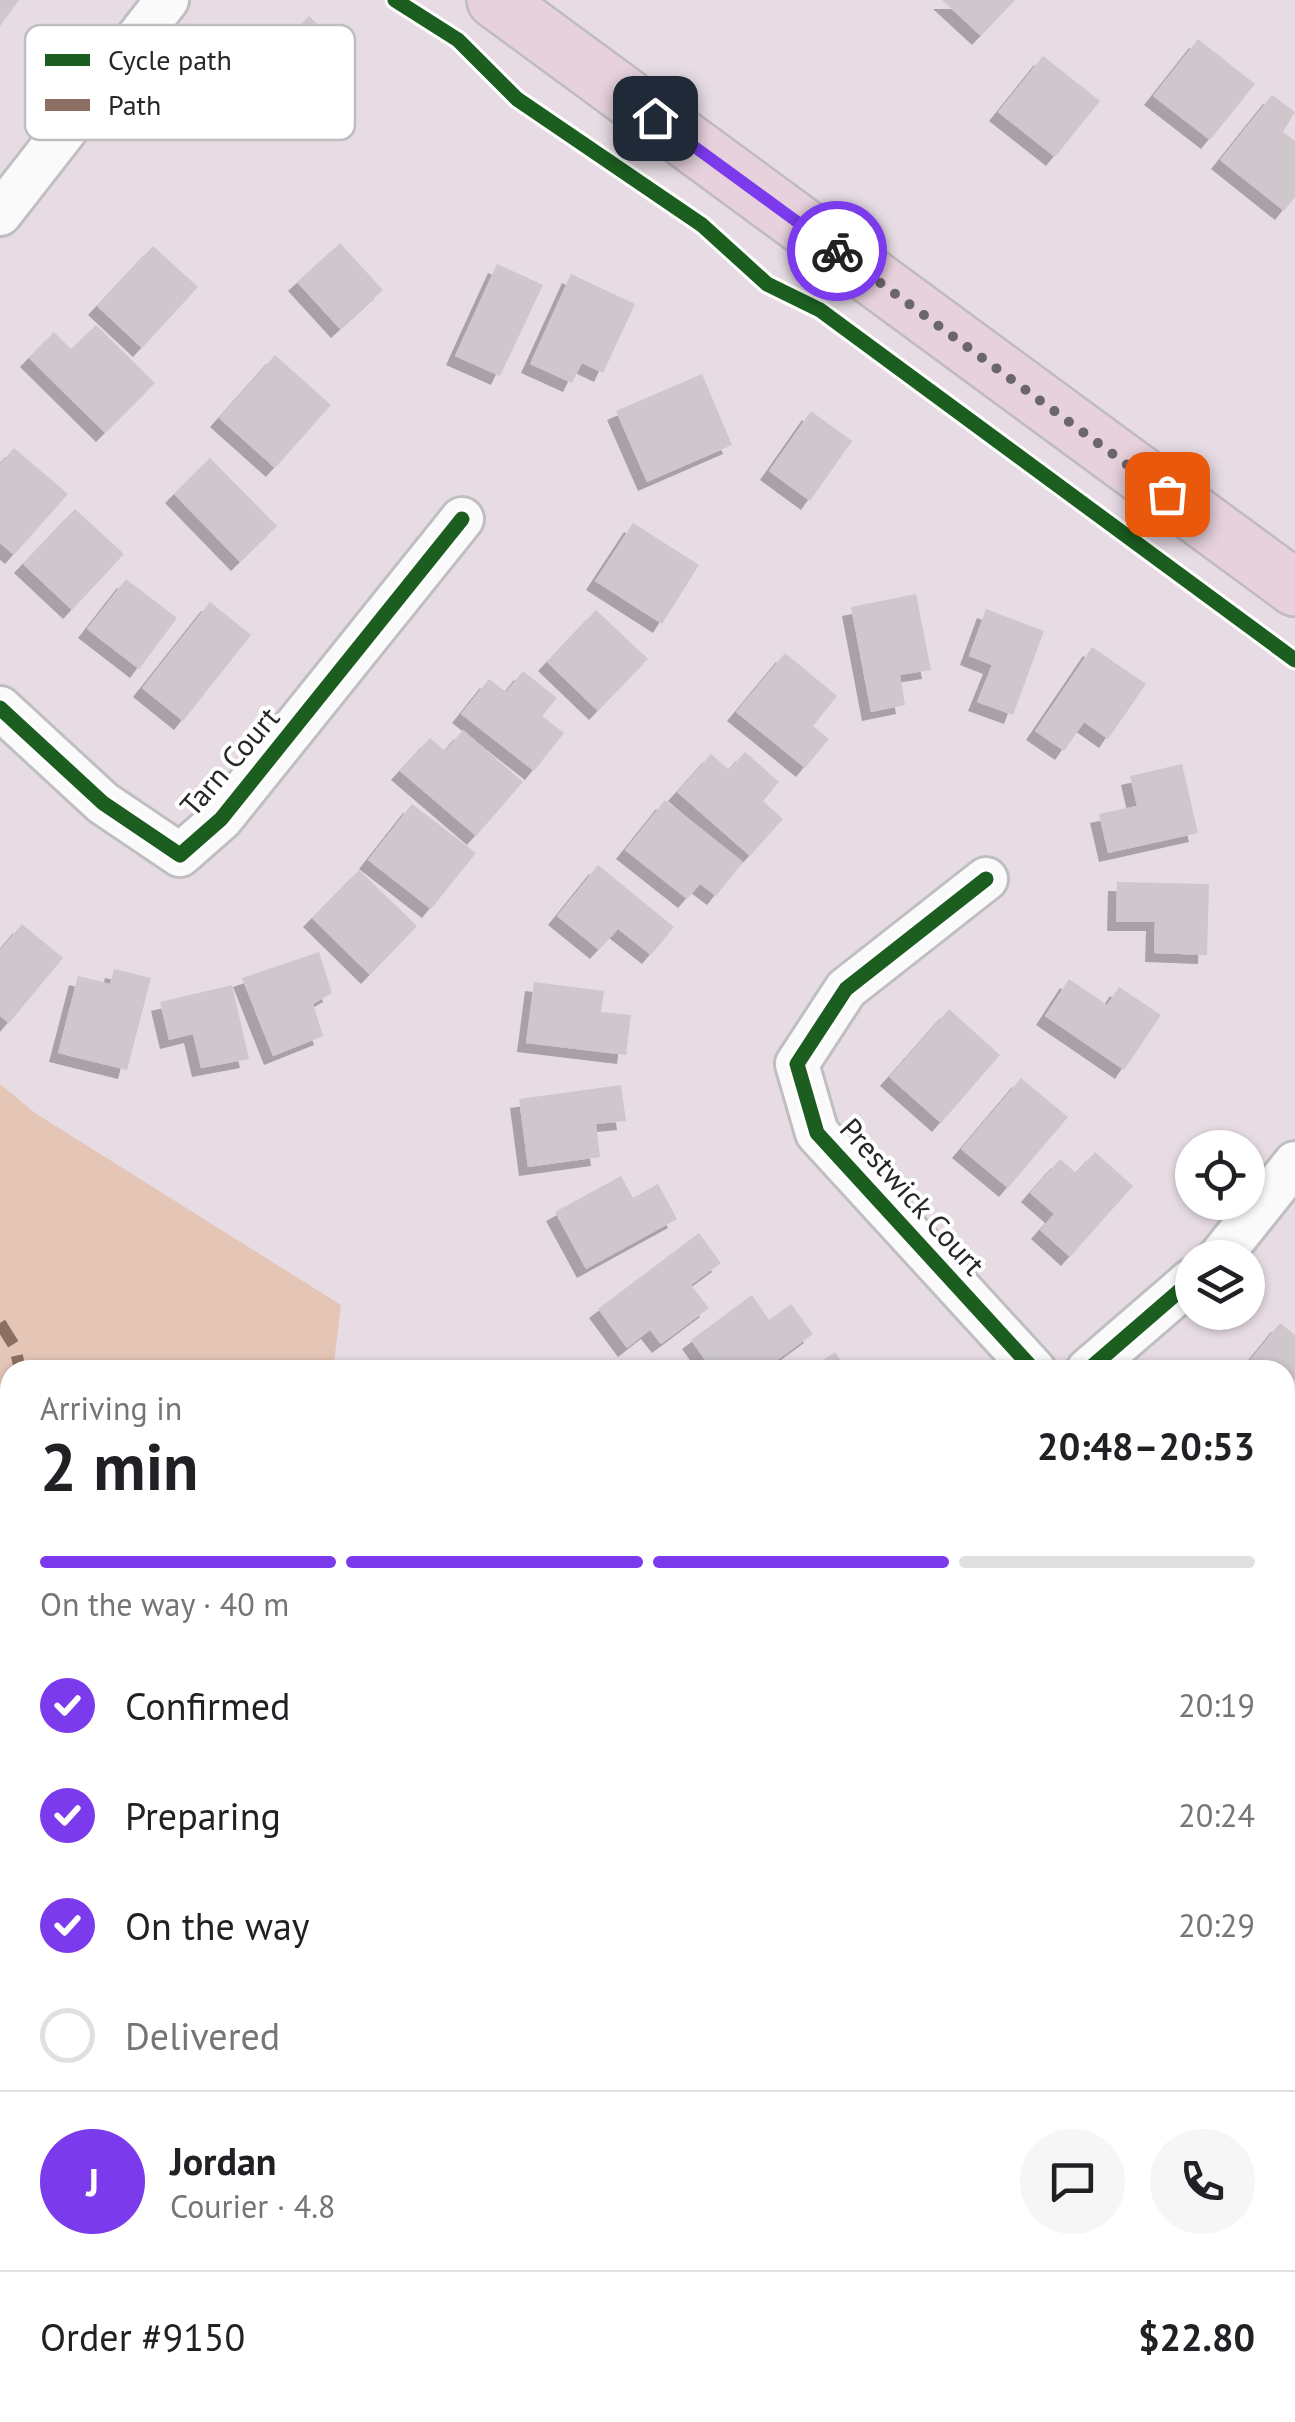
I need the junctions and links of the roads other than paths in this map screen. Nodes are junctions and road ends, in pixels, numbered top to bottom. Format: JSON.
{"nodes":[{"id":1,"x":167,"y":0,"type":"edge"},
{"id":2,"x":495,"y":0,"type":"edge"},
{"id":3,"x":145,"y":25,"type":"edge"},
{"id":4,"x":42,"y":140,"type":"edge"},
{"id":5,"x":14,"y":172,"type":"edge"},
{"id":6,"x":0,"y":214,"type":"edge"},
{"id":7,"x":462,"y":519,"type":"dead end"},
{"id":8,"x":1295,"y":588,"type":"edge"},
{"id":9,"x":0,"y":708,"type":"edge"},
{"id":10,"x":986,"y":879,"type":"dead end"},
{"id":11,"x":1295,"y":1163,"type":"edge"},
{"id":12,"x":1233,"y":1240,"type":"edge"},
{"id":13,"x":1175,"y":1295,"type":"edge"},
{"id":14,"x":1025,"y":1360,"type":"edge"},
{"id":15,"x":1100,"y":1360,"type":"edge"}],
"edges":[{"from":1,"to":3,"type":"street"},
{"from":2,"to":8,"type":"main road"},
{"from":4,"to":5,"type":"street"},
{"from":5,"to":6,"type":"street"},
{"from":7,"to":9,"type":"street","name":"Tarn Court"},
{"from":10,"to":14,"type":"street","name":"Prestwick Court"},
{"from":11,"to":12,"type":"street"},
{"from":13,"to":15,"type":"street"}]}
